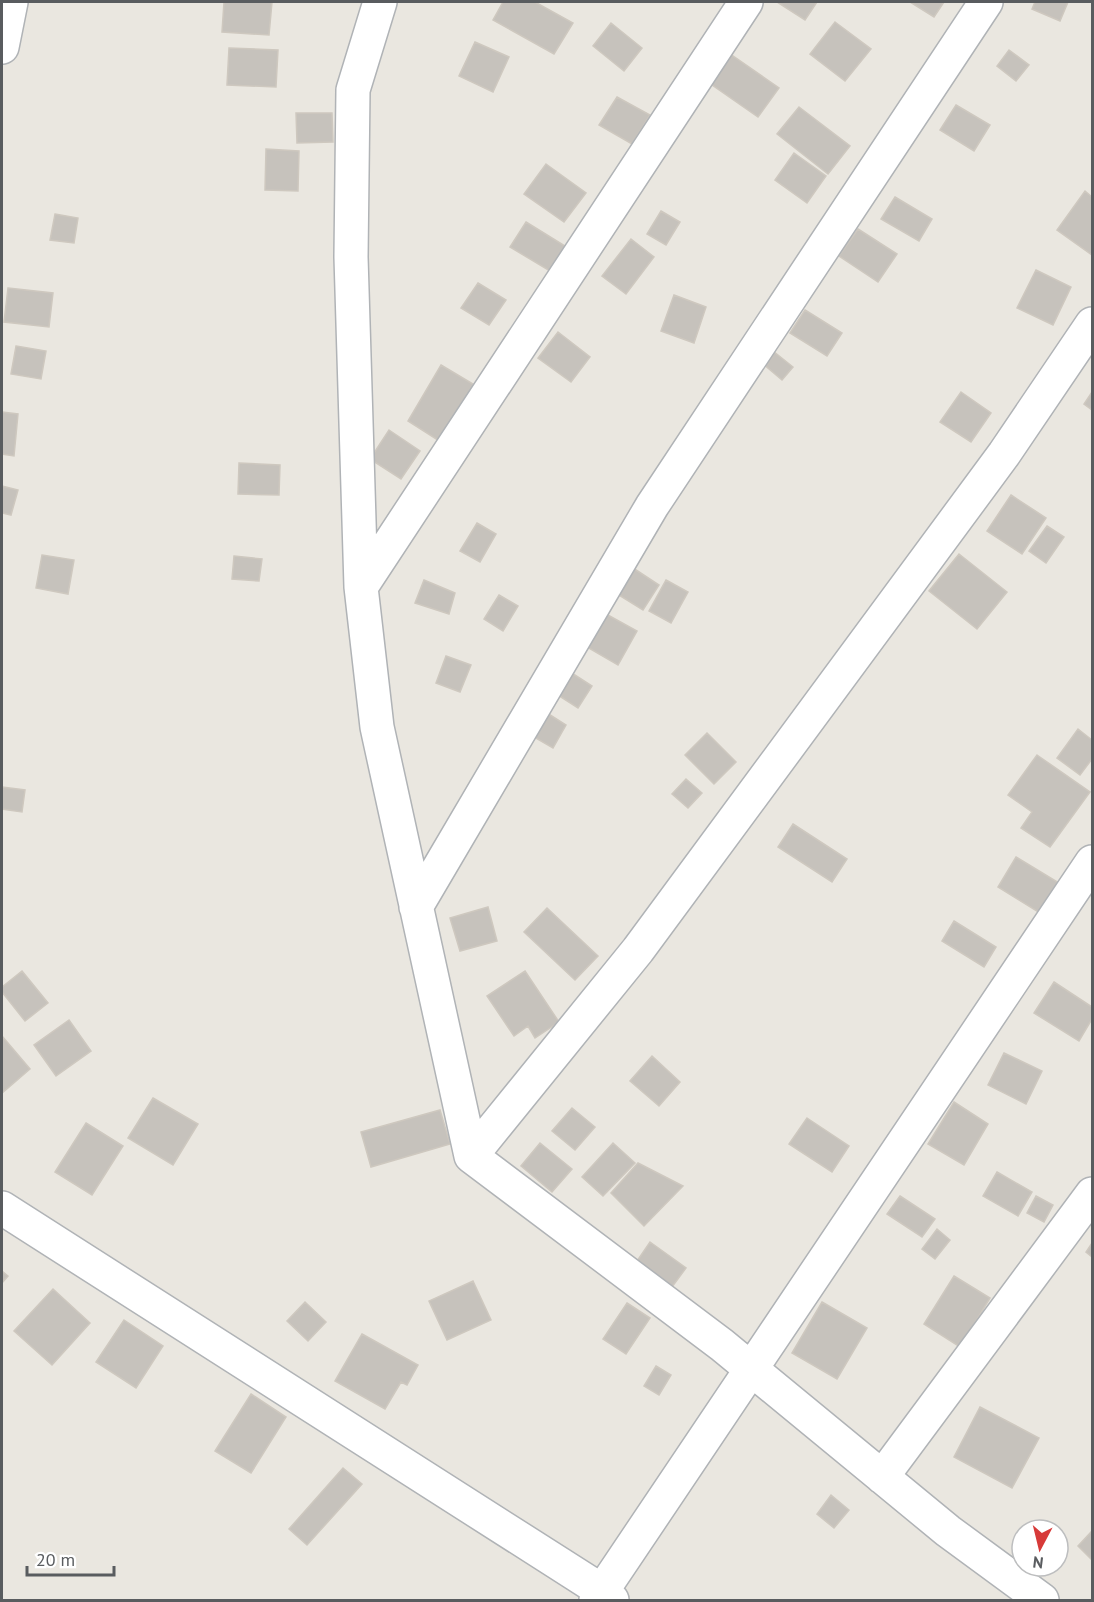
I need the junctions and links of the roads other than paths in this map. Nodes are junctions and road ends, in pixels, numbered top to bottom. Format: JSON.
{"nodes":[{"id":1,"x":11,"y":2,"type":"edge"},
{"id":2,"x":380,"y":2,"type":"edge"},
{"id":3,"x":746,"y":2,"type":"edge"},
{"id":4,"x":986,"y":2,"type":"edge"},
{"id":5,"x":2,"y":47,"type":"edge"},
{"id":6,"x":1092,"y":324,"type":"edge"},
{"id":7,"x":361,"y":587,"type":"junction"},
{"id":8,"x":1092,"y":862,"type":"edge"},
{"id":9,"x":416,"y":907,"type":"junction"},
{"id":10,"x":471,"y":1156,"type":"junction"},
{"id":11,"x":1092,"y":1194,"type":"edge"},
{"id":12,"x":2,"y":1208,"type":"edge"},
{"id":13,"x":751,"y":1369,"type":"junction"},
{"id":14,"x":882,"y":1477,"type":"junction"},
{"id":15,"x":603,"y":1597,"type":"edge"},
{"id":16,"x":1042,"y":1600,"type":"edge"}],
"edges":[{"from":1,"to":5,"type":"lane"},
{"from":2,"to":7,"type":"lane"},
{"from":3,"to":7,"type":"lane"},
{"from":4,"to":9,"type":"lane"},
{"from":6,"to":10,"type":"lane"},
{"from":7,"to":9,"type":"lane"},
{"from":8,"to":13,"type":"lane"},
{"from":9,"to":10,"type":"lane"},
{"from":10,"to":13,"type":"lane"},
{"from":11,"to":14,"type":"lane"},
{"from":12,"to":15,"type":"lane"},
{"from":13,"to":14,"type":"lane"},
{"from":13,"to":15,"type":"lane"},
{"from":14,"to":16,"type":"lane"}]}
